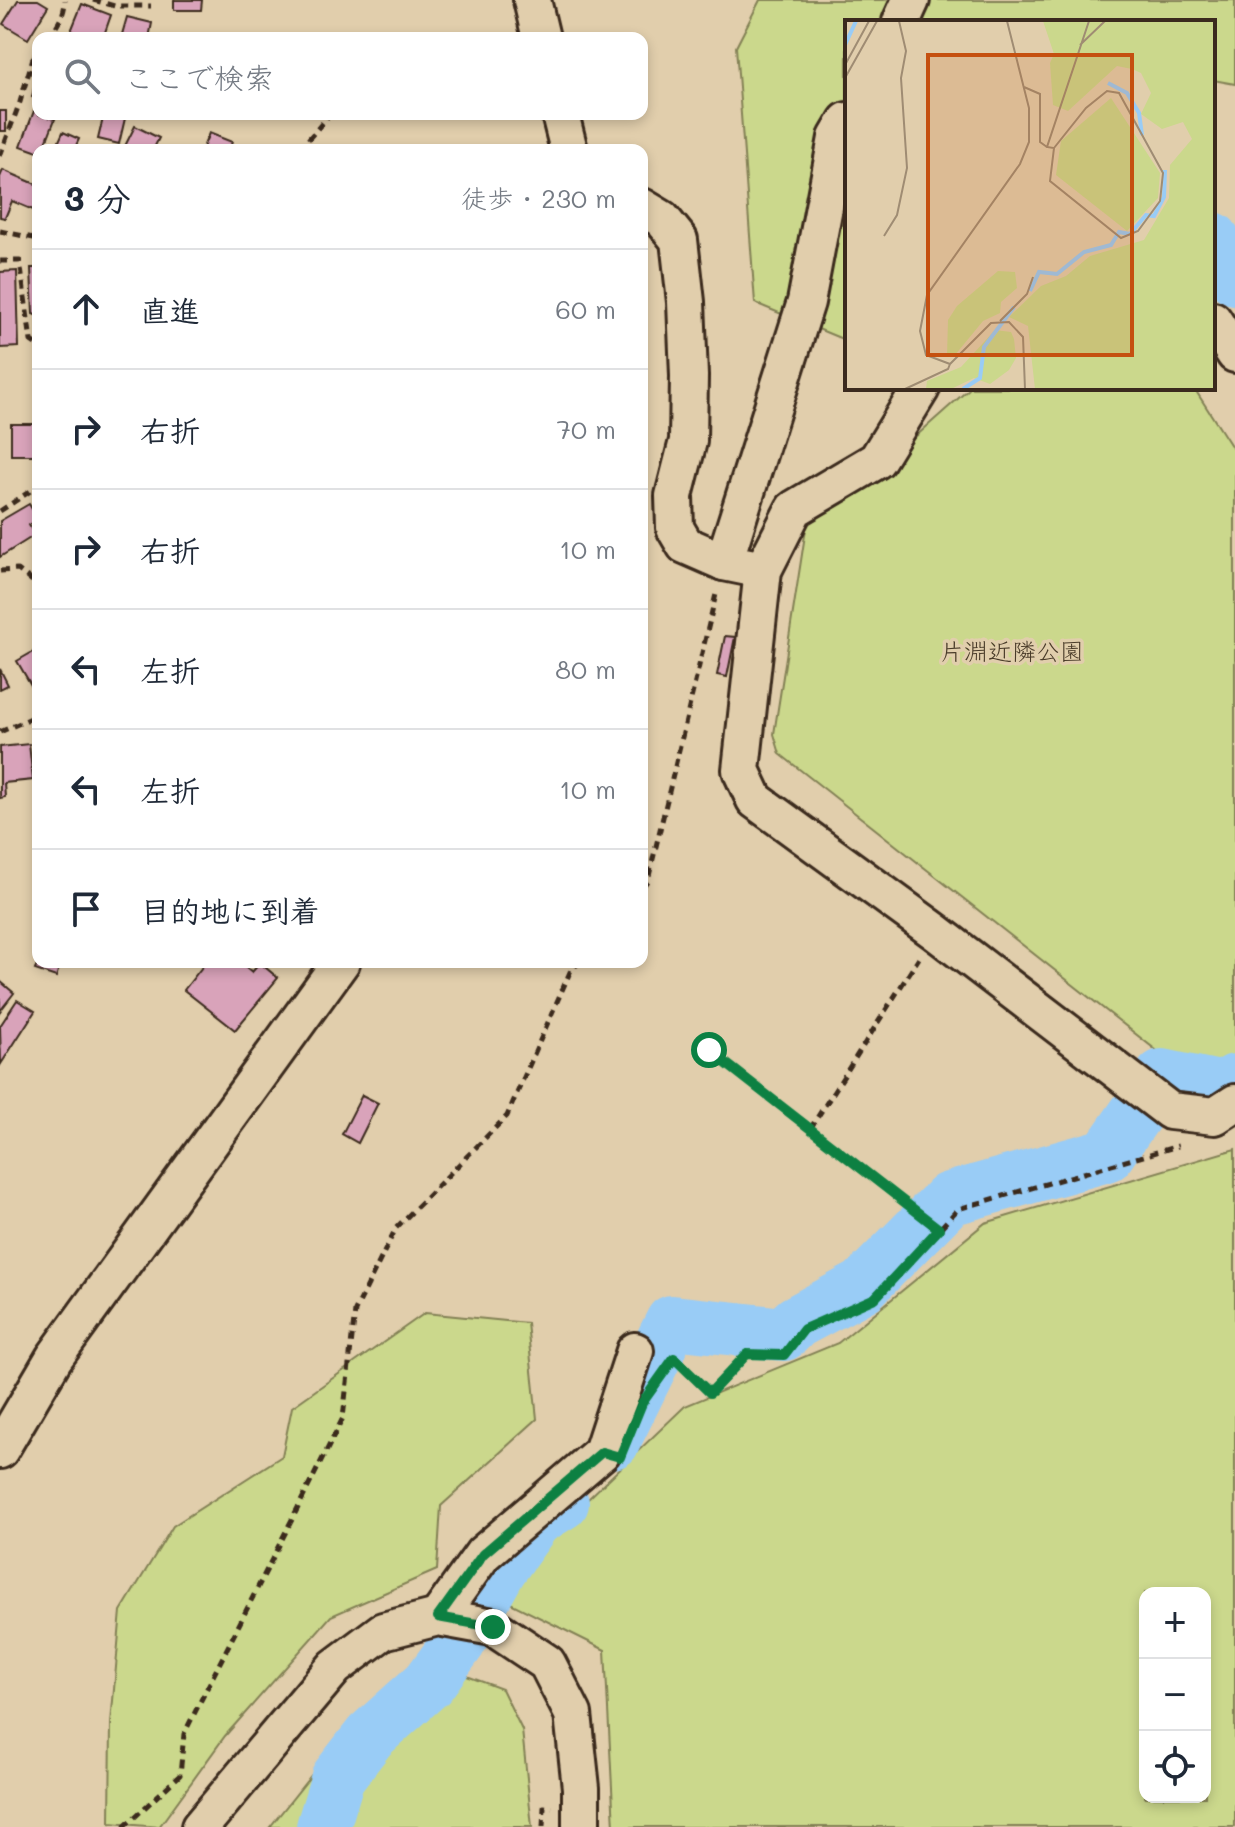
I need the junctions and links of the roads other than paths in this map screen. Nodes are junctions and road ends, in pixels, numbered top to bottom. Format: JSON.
{"nodes":[{"id":1,"x":532,"y":0,"type":"edge"},
{"id":2,"x":911,"y":0,"type":"edge"},
{"id":3,"x":902,"y":20,"type":"edge"},
{"id":4,"x":540,"y":32,"type":"edge"},
{"id":5,"x":562,"y":120,"type":"edge"},
{"id":6,"x":845,"y":124,"type":"edge"},
{"id":7,"x":568,"y":144,"type":"edge"},
{"id":8,"x":648,"y":211,"type":"edge"},
{"id":9,"x":1215,"y":323,"type":"edge"},
{"id":10,"x":1235,"y":354,"type":"edge"},
{"id":11,"x":920,"y":390,"type":"edge"},
{"id":12,"x":724,"y":562,"type":"junction"},
{"id":13,"x":763,"y":570,"type":"junction"},
{"id":14,"x":337,"y":968,"type":"edge"},
{"id":15,"x":1225,"y":1110,"type":"edge"},
{"id":16,"x":635,"y":1351,"type":"dead end"},
{"id":17,"x":0,"y":1450,"type":"edge"},
{"id":18,"x":438,"y":1617,"type":"junction"},
{"id":19,"x":200,"y":1827,"type":"edge"},
{"id":20,"x":581,"y":1827,"type":"edge"}],
"edges":[{"from":1,"to":4,"type":"street"},
{"from":2,"to":3,"type":"street"},
{"from":5,"to":7,"type":"street"},
{"from":6,"to":12,"type":"street"},
{"from":8,"to":12,"type":"street"},
{"from":9,"to":10,"type":"street"},
{"from":11,"to":13,"type":"street"},
{"from":12,"to":13,"type":"street"},
{"from":13,"to":15,"type":"street"},
{"from":14,"to":17,"type":"street"},
{"from":16,"to":18,"type":"street"},
{"from":18,"to":19,"type":"street"},
{"from":18,"to":20,"type":"street"}]}
